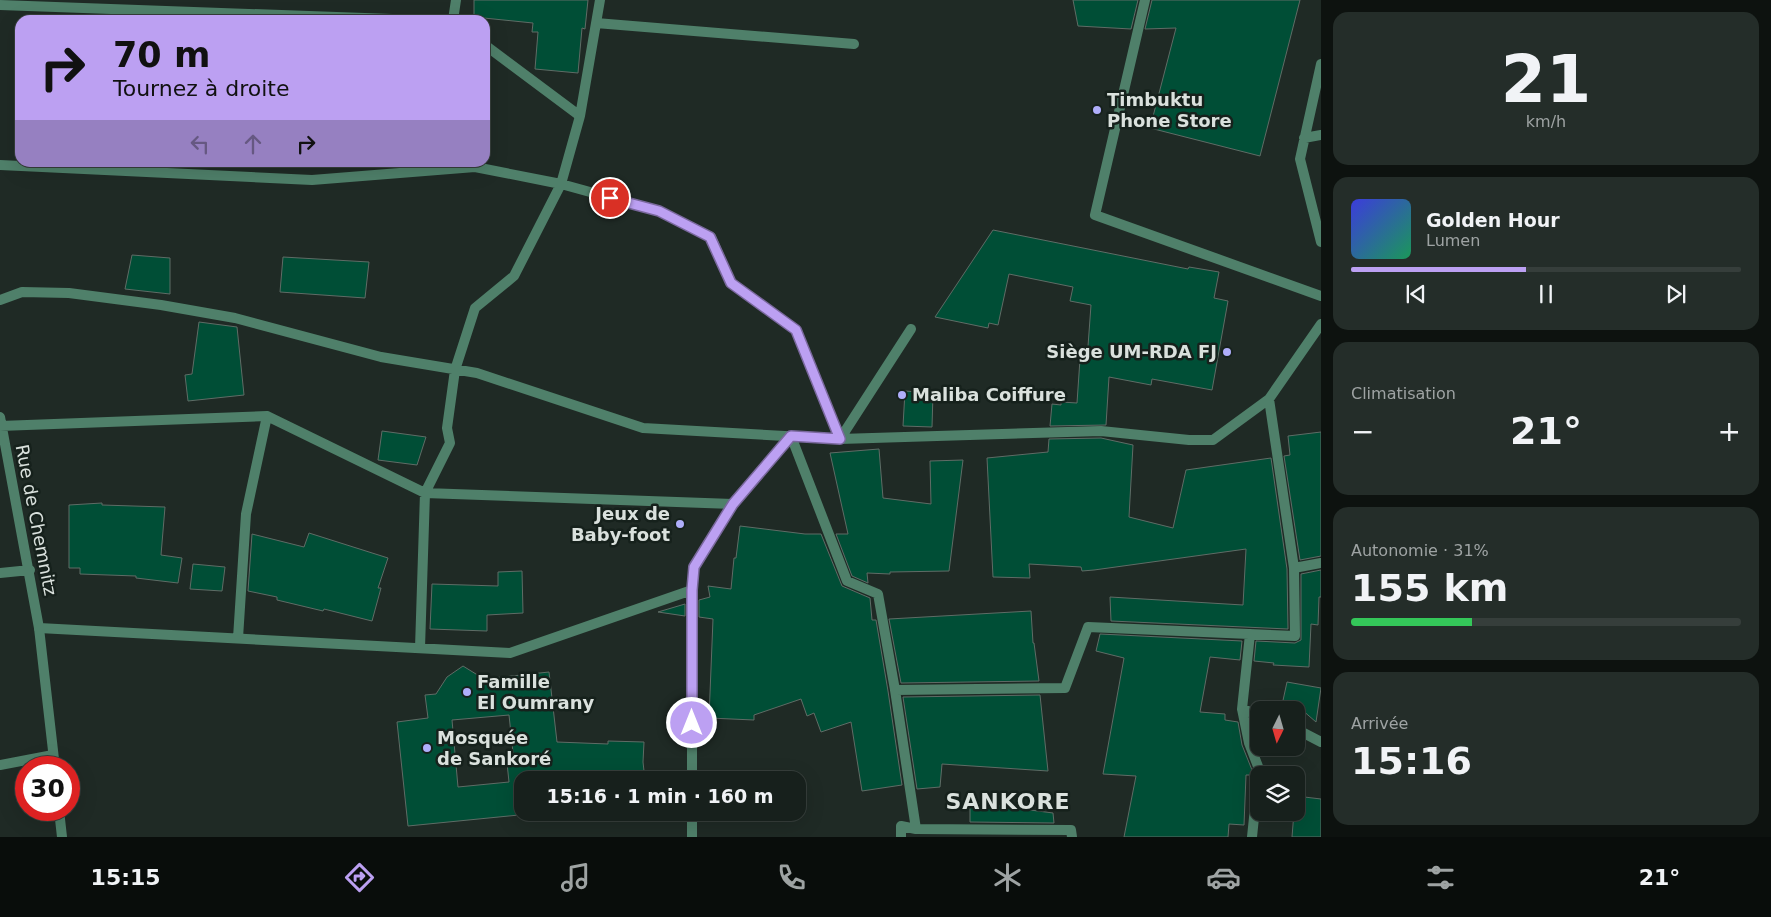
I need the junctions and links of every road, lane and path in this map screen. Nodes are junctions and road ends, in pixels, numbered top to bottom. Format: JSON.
{"nodes":[{"id":1,"x":456,"y":0,"type":"edge"},
{"id":2,"x":600,"y":0,"type":"edge"},
{"id":3,"x":1145,"y":0,"type":"edge"},
{"id":4,"x":0,"y":5,"type":"edge"},
{"id":5,"x":280,"y":15,"type":"edge"},
{"id":6,"x":454,"y":15,"type":"edge"},
{"id":7,"x":596,"y":23,"type":"junction"},
{"id":8,"x":854,"y":44,"type":"dead end"},
{"id":9,"x":490,"y":49,"type":"edge"},
{"id":10,"x":1321,"y":64,"type":"edge"},
{"id":11,"x":580,"y":116,"type":"junction"},
{"id":12,"x":1321,"y":135,"type":"edge"},
{"id":13,"x":1304,"y":138,"type":"junction"},
{"id":14,"x":0,"y":164,"type":"edge"},
{"id":15,"x":15,"y":165,"type":"edge"},
{"id":16,"x":58,"y":167,"type":"edge"},
{"id":17,"x":463,"y":167,"type":"edge"},
{"id":18,"x":480,"y":167,"type":"edge"},
{"id":19,"x":561,"y":184,"type":"junction"},
{"id":20,"x":1321,"y":242,"type":"edge"},
{"id":21,"x":1321,"y":296,"type":"edge"},
{"id":22,"x":0,"y":300,"type":"edge"},
{"id":23,"x":1321,"y":324,"type":"edge"},
{"id":24,"x":911,"y":329,"type":"dead end"},
{"id":25,"x":455,"y":370,"type":"junction"},
{"id":26,"x":1270,"y":399,"type":"junction"},
{"id":27,"x":266,"y":416,"type":"junction"},
{"id":28,"x":0,"y":423,"type":"edge"},
{"id":29,"x":791,"y":436,"type":"junction"},
{"id":30,"x":840,"y":439,"type":"junction"},
{"id":31,"x":425,"y":492,"type":"junction"},
{"id":32,"x":733,"y":504,"type":"junction"},
{"id":33,"x":1321,"y":563,"type":"edge"},
{"id":34,"x":1294,"y":568,"type":"junction"},
{"id":35,"x":30,"y":570,"type":"junction"},
{"id":36,"x":0,"y":574,"type":"edge"},
{"id":37,"x":692,"y":590,"type":"junction"},
{"id":38,"x":39,"y":628,"type":"junction"},
{"id":39,"x":1250,"y":634,"type":"junction"},
{"id":40,"x":238,"y":638,"type":"junction"},
{"id":41,"x":420,"y":648,"type":"junction"},
{"id":42,"x":895,"y":690,"type":"junction"},
{"id":43,"x":1242,"y":709,"type":"junction"},
{"id":44,"x":1250,"y":712,"type":"edge"},
{"id":45,"x":1305,"y":734,"type":"edge"},
{"id":46,"x":1321,"y":742,"type":"edge"},
{"id":47,"x":54,"y":755,"type":"joint"},
{"id":48,"x":0,"y":765,"type":"edge"},
{"id":49,"x":692,"y":771,"type":"edge"},
{"id":50,"x":60,"y":821,"type":"edge"},
{"id":51,"x":692,"y":821,"type":"edge"},
{"id":52,"x":916,"y":829,"type":"junction"},
{"id":53,"x":62,"y":837,"type":"edge"},
{"id":54,"x":692,"y":837,"type":"edge"},
{"id":55,"x":901,"y":837,"type":"edge"},
{"id":56,"x":1072,"y":837,"type":"edge"},
{"id":57,"x":1252,"y":837,"type":"edge"}],
"edges":[{"from":1,"to":6,"type":"street"},
{"from":2,"to":7,"type":"street"},
{"from":3,"to":21,"type":"street"},
{"from":4,"to":5,"type":"street"},
{"from":7,"to":8,"type":"street"},
{"from":7,"to":11,"type":"street"},
{"from":9,"to":11,"type":"street"},
{"from":10,"to":13,"type":"street"},
{"from":11,"to":19,"type":"street"},
{"from":12,"to":13,"type":"street"},
{"from":13,"to":20,"type":"street"},
{"from":14,"to":15,"type":"street"},
{"from":16,"to":17,"type":"street"},
{"from":18,"to":19,"type":"street"},
{"from":19,"to":25,"type":"street"},
{"from":19,"to":30,"type":"street"},
{"from":22,"to":25,"type":"street"},
{"from":23,"to":26,"type":"street"},
{"from":24,"to":30,"type":"street"},
{"from":25,"to":29,"type":"street"},
{"from":25,"to":31,"type":"street"},
{"from":26,"to":30,"type":"street"},
{"from":26,"to":34,"type":"street"},
{"from":27,"to":28,"type":"street"},
{"from":27,"to":31,"type":"street"},
{"from":27,"to":40,"type":"street"},
{"from":28,"to":35,"type":"street","name":"Rue de Chemnitz"},
{"from":29,"to":30,"type":"street"},
{"from":29,"to":32,"type":"street"},
{"from":29,"to":42,"type":"street"},
{"from":31,"to":32,"type":"street"},
{"from":31,"to":41,"type":"street"},
{"from":32,"to":37,"type":"street"},
{"from":33,"to":34,"type":"street"},
{"from":34,"to":39,"type":"street"},
{"from":35,"to":36,"type":"street"},
{"from":35,"to":38,"type":"street","name":"Rue de Chemnitz"},
{"from":37,"to":41,"type":"street"},
{"from":37,"to":49,"type":"street"},
{"from":38,"to":40,"type":"street"},
{"from":38,"to":47,"type":"street","name":"Rue de Chemnitz"},
{"from":39,"to":42,"type":"street"},
{"from":39,"to":43,"type":"street"},
{"from":40,"to":41,"type":"street"},
{"from":42,"to":52,"type":"street"},
{"from":43,"to":44,"type":"street"},
{"from":43,"to":57,"type":"street"},
{"from":45,"to":46,"type":"street"},
{"from":47,"to":48,"type":"street"},
{"from":50,"to":53,"type":"street"},
{"from":51,"to":54,"type":"street"},
{"from":52,"to":55,"type":"street"},
{"from":52,"to":56,"type":"street"}]}
